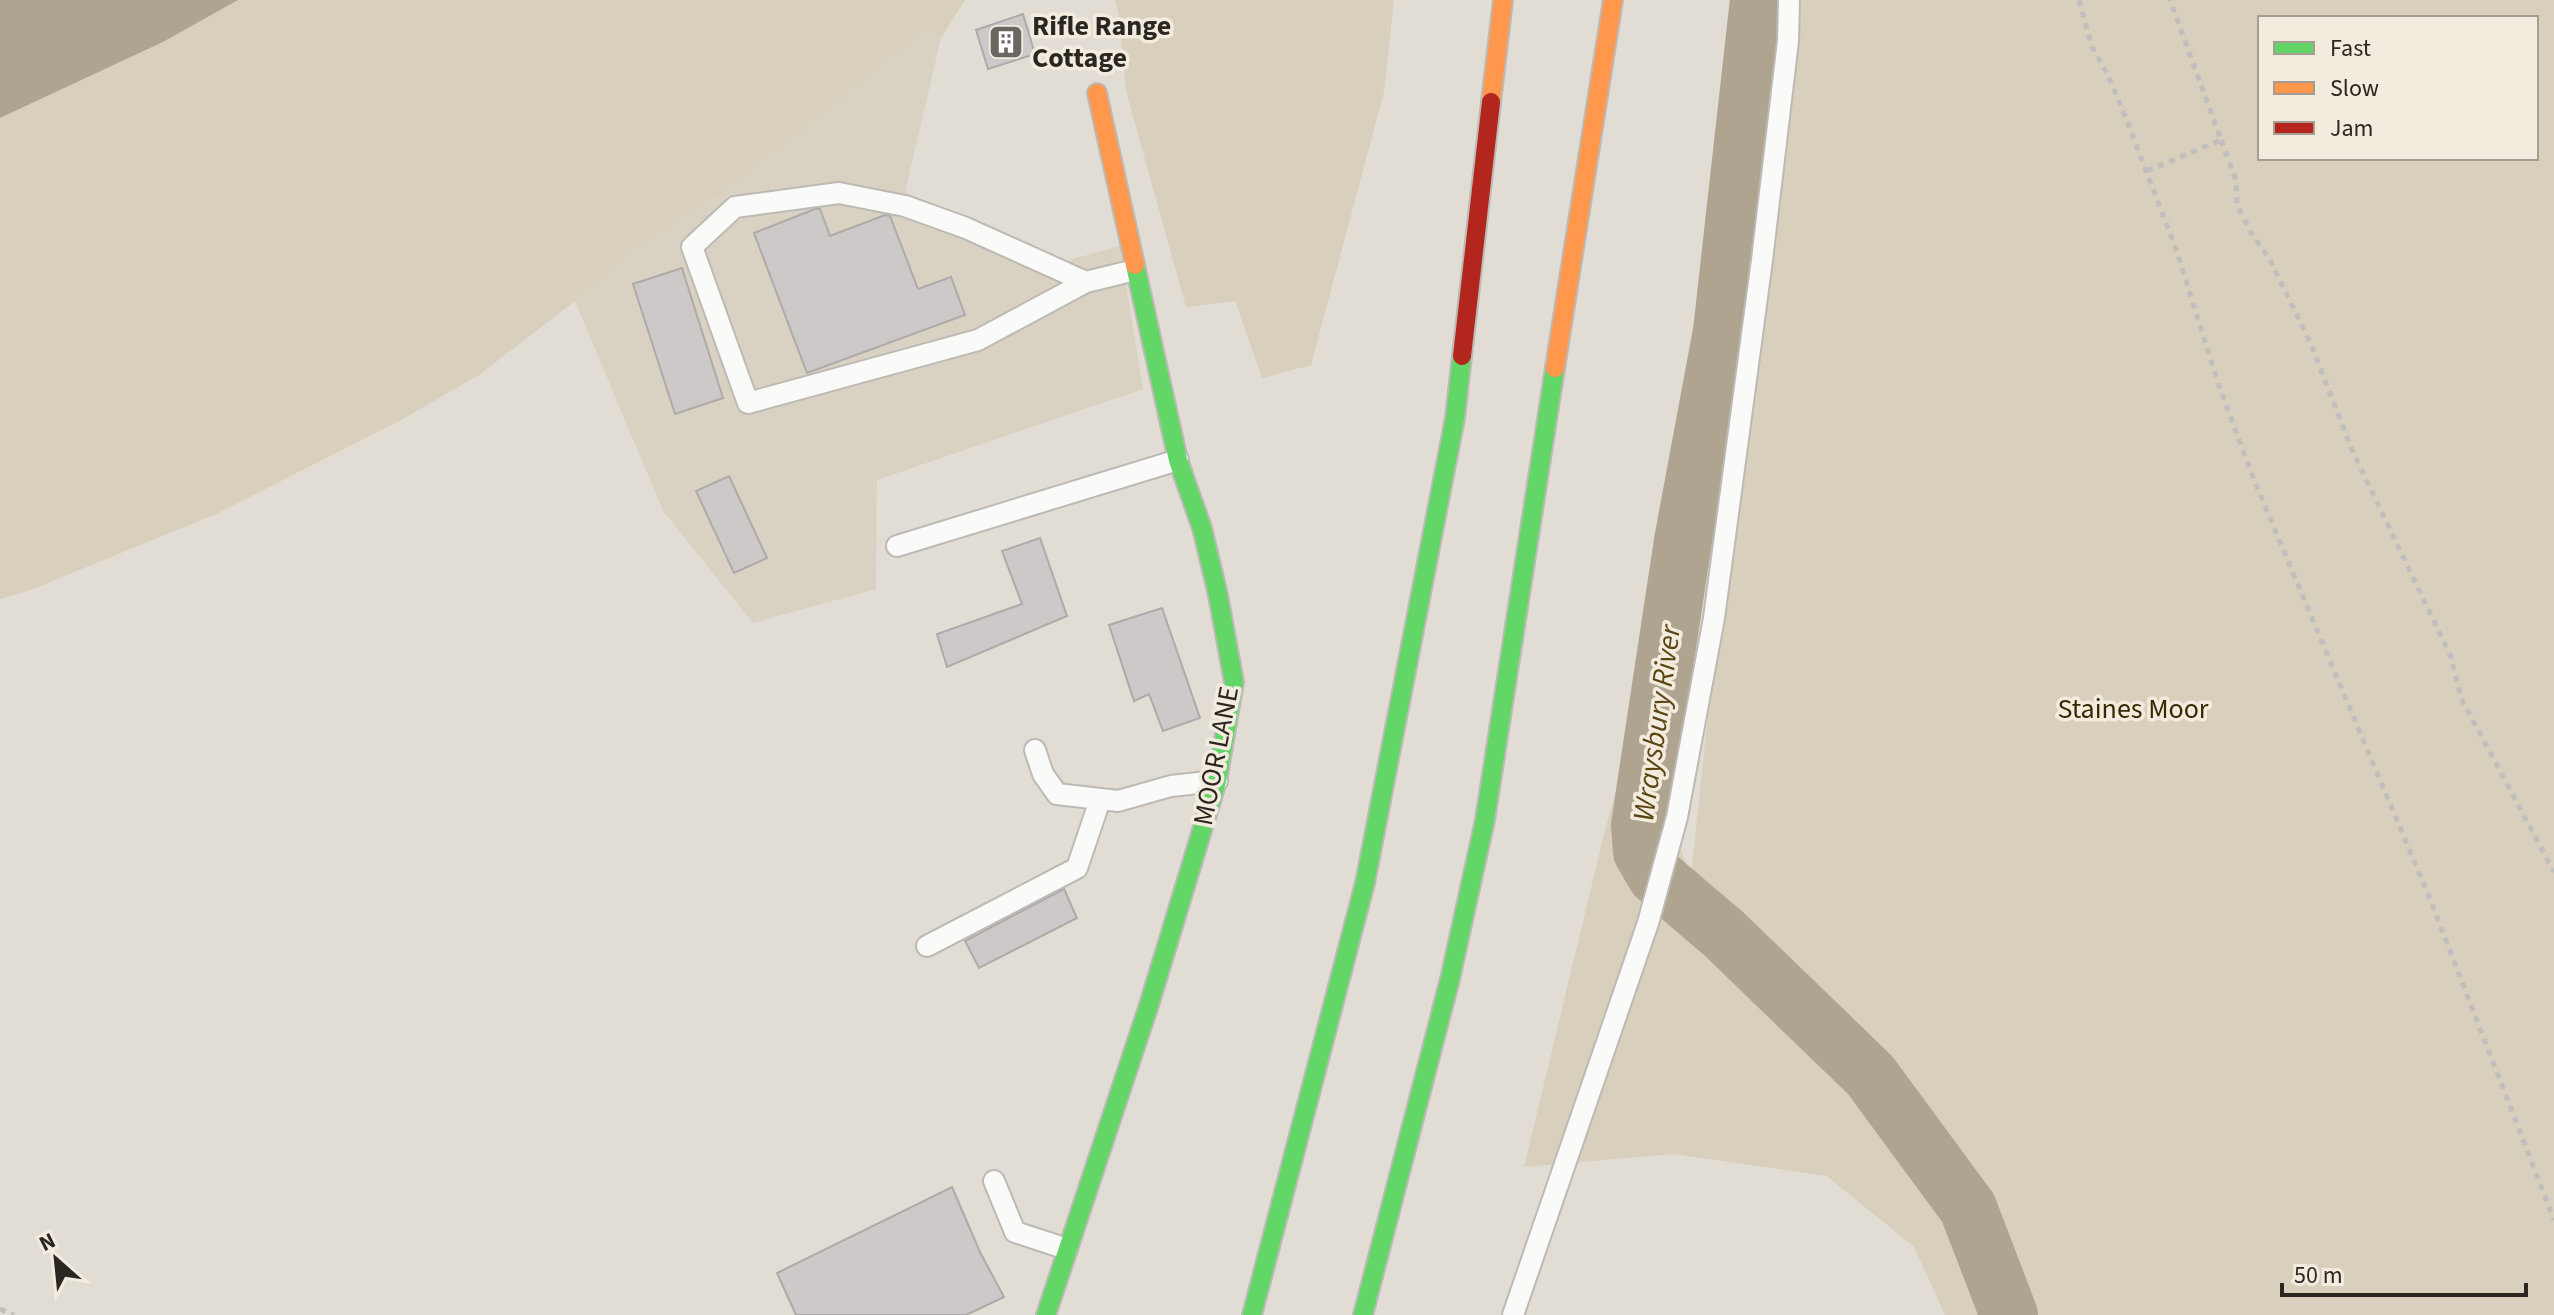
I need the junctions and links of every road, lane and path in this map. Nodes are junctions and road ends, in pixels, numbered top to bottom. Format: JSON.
{"nodes":[{"id":1,"x":1503,"y":0,"type":"edge"},
{"id":2,"x":1613,"y":0,"type":"edge"},
{"id":3,"x":1789,"y":0,"type":"edge"},
{"id":4,"x":2079,"y":0,"type":"edge"},
{"id":5,"x":2170,"y":0,"type":"edge"},
{"id":6,"x":1097,"y":93,"type":"dead end"},
{"id":7,"x":2221,"y":140,"type":"junction"},
{"id":8,"x":2147,"y":171,"type":"junction"},
{"id":9,"x":1135,"y":270,"type":"junction"},
{"id":10,"x":1086,"y":282,"type":"junction"},
{"id":11,"x":1178,"y":460,"type":"junction"},
{"id":12,"x":897,"y":546,"type":"dead end"},
{"id":13,"x":1035,"y":750,"type":"dead end"},
{"id":14,"x":1217,"y":781,"type":"junction"},
{"id":15,"x":1100,"y":800,"type":"junction"},
{"id":16,"x":2554,"y":872,"type":"edge"},
{"id":17,"x":927,"y":946,"type":"dead end"},
{"id":18,"x":994,"y":1181,"type":"dead end"},
{"id":19,"x":2554,"y":1220,"type":"edge"},
{"id":20,"x":1067,"y":1249,"type":"junction"},
{"id":21,"x":0,"y":1309,"type":"edge"},
{"id":22,"x":14,"y":1315,"type":"edge"},
{"id":23,"x":1046,"y":1315,"type":"edge"},
{"id":24,"x":1252,"y":1315,"type":"edge"},
{"id":25,"x":1363,"y":1315,"type":"edge"},
{"id":26,"x":1513,"y":1315,"type":"edge"}],
"edges":[{"from":1,"to":24,"type":"main road"},
{"from":2,"to":25,"type":"main road"},
{"from":3,"to":26,"type":"lane"},
{"from":4,"to":8,"type":"path"},
{"from":5,"to":7,"type":"path"},
{"from":6,"to":9,"type":"main road","name":"MOOR LANE"},
{"from":7,"to":8,"type":"path"},
{"from":7,"to":16,"type":"path"},
{"from":8,"to":19,"type":"path"},
{"from":9,"to":10,"type":"lane"},
{"from":9,"to":11,"type":"main road","name":"MOOR LANE"},
{"from":10,"to":10,"type":"lane"},
{"from":11,"to":12,"type":"lane"},
{"from":11,"to":14,"type":"main road","name":"MOOR LANE"},
{"from":13,"to":15,"type":"lane"},
{"from":14,"to":15,"type":"lane"},
{"from":14,"to":20,"type":"main road","name":"MOOR LANE"},
{"from":15,"to":17,"type":"lane"},
{"from":18,"to":20,"type":"lane"},
{"from":20,"to":23,"type":"main road","name":"MOOR LANE"},
{"from":21,"to":22,"type":"path"}]}
